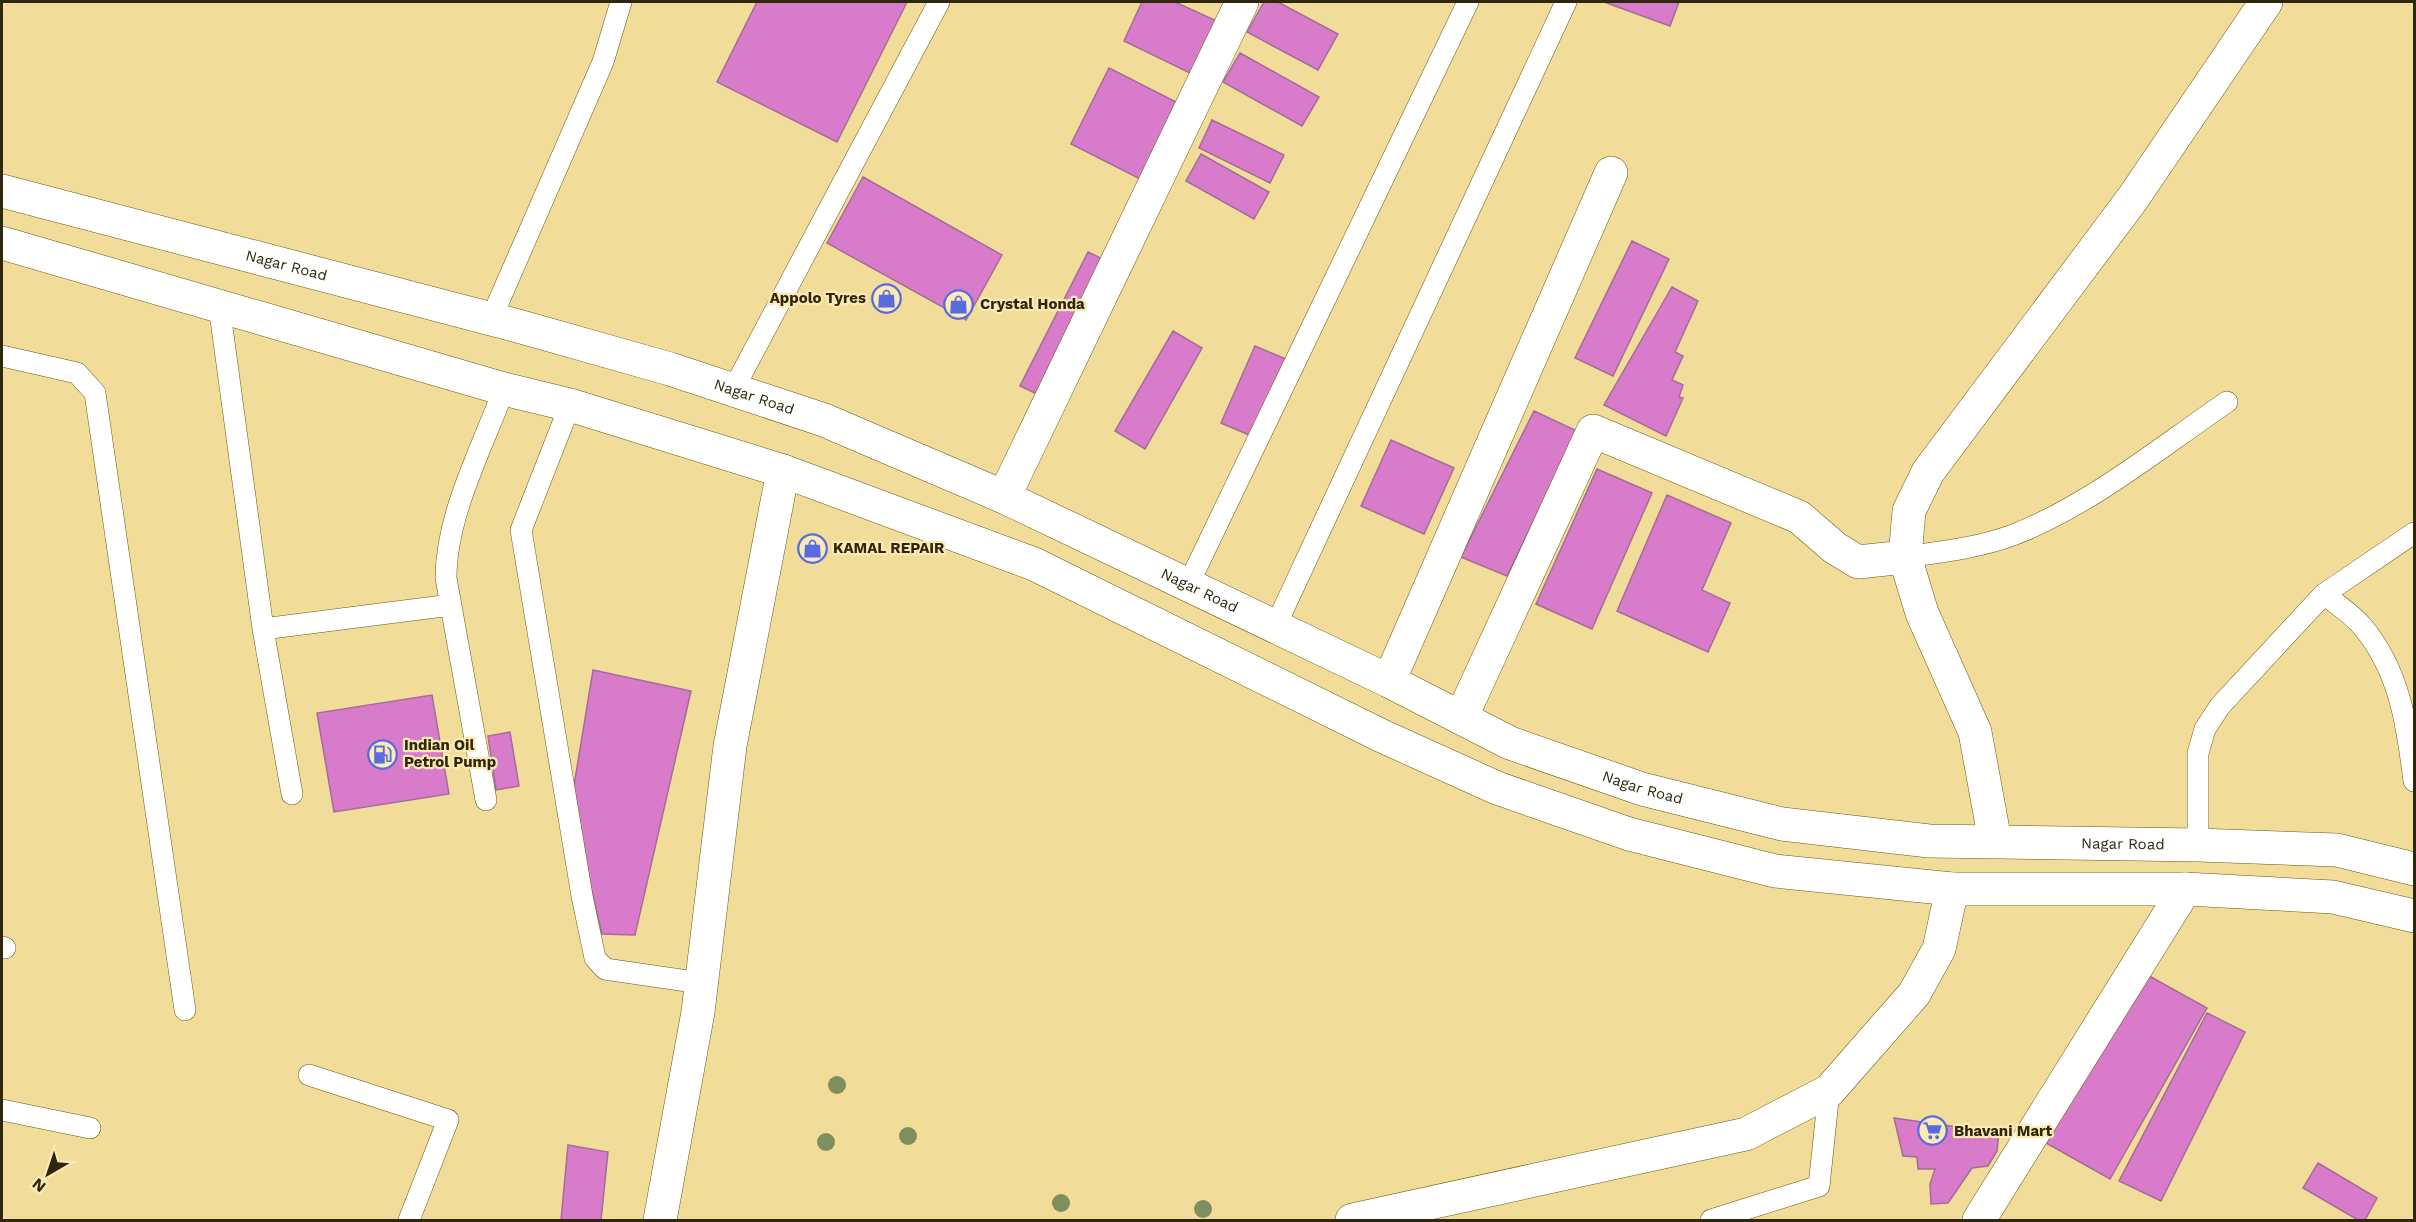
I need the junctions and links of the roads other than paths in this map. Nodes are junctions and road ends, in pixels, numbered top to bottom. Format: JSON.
{"nodes":[{"id":1,"x":621,"y":2,"type":"edge"},
{"id":2,"x":939,"y":2,"type":"edge"},
{"id":3,"x":1242,"y":2,"type":"edge"},
{"id":4,"x":1468,"y":2,"type":"edge"},
{"id":5,"x":1566,"y":2,"type":"edge"},
{"id":6,"x":2266,"y":2,"type":"edge"},
{"id":7,"x":1611,"y":173,"type":"dead end"},
{"id":8,"x":2,"y":191,"type":"edge"},
{"id":9,"x":2,"y":243,"type":"edge"},
{"id":10,"x":219,"y":305,"type":"junction"},
{"id":11,"x":491,"y":319,"type":"junction"},
{"id":12,"x":2,"y":356,"type":"edge"},
{"id":13,"x":504,"y":389,"type":"junction"},
{"id":14,"x":733,"y":390,"type":"junction"},
{"id":15,"x":2227,"y":402,"type":"dead end"},
{"id":16,"x":570,"y":405,"type":"junction"},
{"id":17,"x":783,"y":471,"type":"junction"},
{"id":18,"x":1004,"y":497,"type":"junction"},
{"id":19,"x":2415,"y":533,"type":"edge"},
{"id":20,"x":1905,"y":557,"type":"junction"},
{"id":21,"x":1188,"y":585,"type":"junction"},
{"id":22,"x":2324,"y":594,"type":"junction"},
{"id":23,"x":451,"y":605,"type":"junction"},
{"id":24,"x":1275,"y":627,"type":"junction"},
{"id":25,"x":263,"y":629,"type":"junction"},
{"id":26,"x":1389,"y":681,"type":"junction"},
{"id":27,"x":1461,"y":718,"type":"junction"},
{"id":28,"x":2415,"y":781,"type":"edge"},
{"id":29,"x":292,"y":794,"type":"dead end"},
{"id":30,"x":486,"y":800,"type":"dead end"},
{"id":31,"x":1995,"y":841,"type":"junction"},
{"id":32,"x":2198,"y":845,"type":"junction"},
{"id":33,"x":2415,"y":869,"type":"edge"},
{"id":34,"x":2185,"y":889,"type":"junction"},
{"id":35,"x":1952,"y":890,"type":"junction"},
{"id":36,"x":2415,"y":916,"type":"edge"},
{"id":37,"x":701,"y":983,"type":"junction"},
{"id":38,"x":186,"y":1010,"type":"dead end"},
{"id":39,"x":309,"y":1075,"type":"dead end"},
{"id":40,"x":1829,"y":1091,"type":"junction"},
{"id":41,"x":2,"y":1110,"type":"edge"},
{"id":42,"x":90,"y":1128,"type":"dead end"},
{"id":43,"x":409,"y":1221,"type":"edge"},
{"id":44,"x":660,"y":1221,"type":"edge"},
{"id":45,"x":1352,"y":1221,"type":"edge"},
{"id":46,"x":1711,"y":1221,"type":"edge"},
{"id":47,"x":1979,"y":1221,"type":"edge"}],
"edges":[{"from":1,"to":11,"type":"lane"},
{"from":2,"to":14,"type":"lane"},
{"from":3,"to":18,"type":"main road"},
{"from":4,"to":21,"type":"lane"},
{"from":5,"to":24,"type":"lane"},
{"from":6,"to":20,"type":"main road"},
{"from":7,"to":26,"type":"main road"},
{"from":8,"to":11,"type":"main road","name":"Nagar Road"},
{"from":9,"to":10,"type":"main road"},
{"from":10,"to":13,"type":"main road"},
{"from":10,"to":25,"type":"lane"},
{"from":11,"to":14,"type":"main road","name":"Nagar Road"},
{"from":12,"to":38,"type":"lane"},
{"from":13,"to":16,"type":"main road"},
{"from":13,"to":23,"type":"lane"},
{"from":14,"to":18,"type":"main road","name":"Nagar Road"},
{"from":15,"to":20,"type":"lane"},
{"from":16,"to":17,"type":"main road"},
{"from":16,"to":37,"type":"lane"},
{"from":17,"to":35,"type":"main road"},
{"from":17,"to":37,"type":"main road"},
{"from":18,"to":21,"type":"main road","name":"Nagar Road"},
{"from":19,"to":22,"type":"lane"},
{"from":20,"to":27,"type":"main road"},
{"from":20,"to":31,"type":"main road"},
{"from":21,"to":24,"type":"main road","name":"Nagar Road"},
{"from":22,"to":28,"type":"lane"},
{"from":22,"to":32,"type":"lane"},
{"from":23,"to":25,"type":"lane"},
{"from":23,"to":30,"type":"lane"},
{"from":24,"to":26,"type":"main road","name":"Nagar Road"},
{"from":25,"to":29,"type":"lane"},
{"from":26,"to":27,"type":"main road","name":"Nagar Road"},
{"from":27,"to":31,"type":"main road","name":"Nagar Road"},
{"from":31,"to":32,"type":"main road","name":"Nagar Road"},
{"from":32,"to":33,"type":"main road","name":"Nagar Road"},
{"from":34,"to":35,"type":"main road"},
{"from":34,"to":36,"type":"main road"},
{"from":34,"to":47,"type":"main road"},
{"from":35,"to":40,"type":"main road"},
{"from":37,"to":44,"type":"main road"},
{"from":39,"to":43,"type":"lane"},
{"from":40,"to":45,"type":"main road"},
{"from":40,"to":46,"type":"lane"},
{"from":41,"to":42,"type":"lane"}]}
